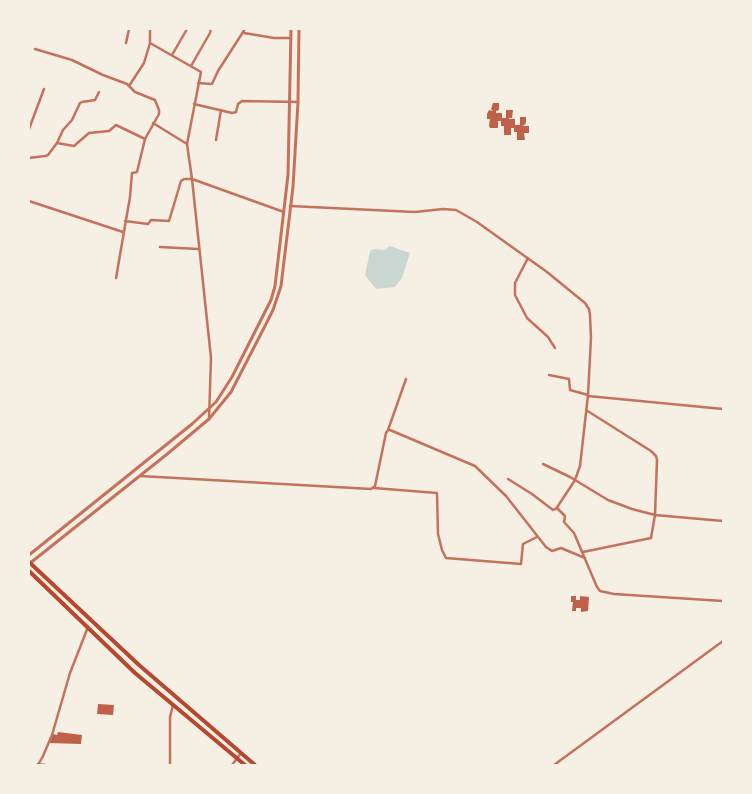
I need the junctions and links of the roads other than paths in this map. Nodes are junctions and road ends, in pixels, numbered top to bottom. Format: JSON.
{"nodes":[{"id":1,"x":128,"y":29,"type":"edge"},
{"id":2,"x":150,"y":29,"type":"edge"},
{"id":3,"x":187,"y":29,"type":"edge"},
{"id":4,"x":211,"y":29,"type":"edge"},
{"id":5,"x":245,"y":29,"type":"edge"},
{"id":6,"x":292,"y":29,"type":"edge"},
{"id":7,"x":299,"y":29,"type":"edge"},
{"id":8,"x":244,"y":33,"type":"junction"},
{"id":9,"x":292,"y":38,"type":"junction"},
{"id":10,"x":126,"y":43,"type":"dead end"},
{"id":11,"x":150,"y":44,"type":"junction"},
{"id":12,"x":35,"y":49,"type":"dead end"},
{"id":13,"x":172,"y":55,"type":"junction"},
{"id":14,"x":191,"y":66,"type":"junction"},
{"id":15,"x":198,"y":83,"type":"junction"},
{"id":16,"x":129,"y":86,"type":"junction"},
{"id":17,"x":44,"y":88,"type":"dead end"},
{"id":18,"x":99,"y":92,"type":"dead end"},
{"id":19,"x":288,"y":102,"type":"junction"},
{"id":20,"x":298,"y":102,"type":"junction"},
{"id":21,"x":194,"y":104,"type":"junction"},
{"id":22,"x":221,"y":110,"type":"junction"},
{"id":23,"x":153,"y":123,"type":"junction"},
{"id":24,"x":29,"y":129,"type":"edge"},
{"id":25,"x":145,"y":139,"type":"junction"},
{"id":26,"x":216,"y":140,"type":"dead end"},
{"id":27,"x":57,"y":143,"type":"junction"},
{"id":28,"x":187,"y":144,"type":"junction"},
{"id":29,"x":29,"y":158,"type":"edge"},
{"id":30,"x":192,"y":179,"type":"junction"},
{"id":31,"x":29,"y":201,"type":"edge"},
{"id":32,"x":290,"y":206,"type":"junction"},
{"id":33,"x":284,"y":212,"type":"junction"},
{"id":34,"x":125,"y":222,"type":"junction"},
{"id":35,"x":282,"y":225,"type":"junction"},
{"id":36,"x":288,"y":225,"type":"junction"},
{"id":37,"x":124,"y":232,"type":"junction"},
{"id":38,"x":160,"y":247,"type":"dead end"},
{"id":39,"x":199,"y":249,"type":"junction"},
{"id":40,"x":528,"y":258,"type":"junction"},
{"id":41,"x":116,"y":278,"type":"dead end"},
{"id":42,"x":555,"y":348,"type":"dead end"},
{"id":43,"x":549,"y":375,"type":"dead end"},
{"id":44,"x":406,"y":379,"type":"dead end"},
{"id":45,"x":588,"y":395,"type":"junction"},
{"id":46,"x":208,"y":408,"type":"junction"},
{"id":47,"x":723,"y":409,"type":"edge"},
{"id":48,"x":586,"y":410,"type":"junction"},
{"id":49,"x":208,"y":419,"type":"junction"},
{"id":50,"x":388,"y":430,"type":"junction"},
{"id":51,"x":543,"y":464,"type":"dead end"},
{"id":52,"x":140,"y":476,"type":"junction"},
{"id":53,"x":508,"y":479,"type":"dead end"},
{"id":54,"x":575,"y":480,"type":"junction"},
{"id":55,"x":374,"y":488,"type":"junction"},
{"id":56,"x":556,"y":508,"type":"junction"},
{"id":57,"x":655,"y":514,"type":"junction"},
{"id":58,"x":723,"y":521,"type":"edge"},
{"id":59,"x":537,"y":538,"type":"junction"},
{"id":60,"x":583,"y":552,"type":"junction"},
{"id":61,"x":29,"y":555,"type":"edge"},
{"id":62,"x":585,"y":558,"type":"junction"},
{"id":63,"x":29,"y":563,"type":"edge"},
{"id":64,"x":29,"y":571,"type":"edge"},
{"id":65,"x":723,"y":601,"type":"edge"},
{"id":66,"x":88,"y":627,"type":"junction"},
{"id":67,"x":723,"y":641,"type":"edge"},
{"id":68,"x":173,"y":705,"type":"junction"},
{"id":69,"x":241,"y":753,"type":"junction"},
{"id":70,"x":237,"y":758,"type":"junction"},
{"id":71,"x":38,"y":765,"type":"edge"},
{"id":72,"x":46,"y":765,"type":"edge"},
{"id":73,"x":170,"y":765,"type":"edge"},
{"id":74,"x":232,"y":765,"type":"edge"},
{"id":75,"x":245,"y":765,"type":"edge"},
{"id":76,"x":255,"y":765,"type":"edge"},
{"id":77,"x":554,"y":765,"type":"edge"}],
"edges":[{"from":1,"to":10,"type":"street"},
{"from":2,"to":11,"type":"street"},
{"from":3,"to":13,"type":"street"},
{"from":4,"to":14,"type":"street"},
{"from":5,"to":8,"type":"street"},
{"from":6,"to":9,"type":"street"},
{"from":7,"to":20,"type":"street"},
{"from":8,"to":9,"type":"street"},
{"from":8,"to":15,"type":"street"},
{"from":9,"to":19,"type":"street"},
{"from":11,"to":13,"type":"street"},
{"from":11,"to":16,"type":"street"},
{"from":12,"to":16,"type":"street"},
{"from":13,"to":14,"type":"street"},
{"from":14,"to":15,"type":"street"},
{"from":15,"to":21,"type":"street"},
{"from":16,"to":23,"type":"street"},
{"from":17,"to":24,"type":"street"},
{"from":18,"to":27,"type":"street"},
{"from":19,"to":20,"type":"street"},
{"from":19,"to":22,"type":"street"},
{"from":19,"to":33,"type":"street"},
{"from":20,"to":32,"type":"street"},
{"from":21,"to":22,"type":"street"},
{"from":21,"to":28,"type":"street"},
{"from":22,"to":26,"type":"street"},
{"from":23,"to":25,"type":"street"},
{"from":23,"to":28,"type":"street"},
{"from":25,"to":27,"type":"street"},
{"from":25,"to":34,"type":"street"},
{"from":27,"to":29,"type":"street"},
{"from":28,"to":30,"type":"street"},
{"from":30,"to":33,"type":"street"},
{"from":30,"to":34,"type":"street"},
{"from":30,"to":39,"type":"street"},
{"from":31,"to":37,"type":"street"},
{"from":32,"to":36,"type":"street"},
{"from":32,"to":40,"type":"street"},
{"from":33,"to":35,"type":"street"},
{"from":34,"to":37,"type":"street"},
{"from":35,"to":36,"type":"street"},
{"from":35,"to":46,"type":"street"},
{"from":36,"to":49,"type":"street"},
{"from":37,"to":41,"type":"street"},
{"from":38,"to":39,"type":"street"},
{"from":39,"to":46,"type":"street"},
{"from":40,"to":42,"type":"street"},
{"from":40,"to":45,"type":"street"},
{"from":43,"to":45,"type":"street"},
{"from":44,"to":50,"type":"street"},
{"from":45,"to":47,"type":"street"},
{"from":45,"to":48,"type":"street"},
{"from":46,"to":49,"type":"street"},
{"from":46,"to":61,"type":"street"},
{"from":48,"to":54,"type":"street"},
{"from":48,"to":57,"type":"street"},
{"from":49,"to":52,"type":"street"},
{"from":50,"to":55,"type":"street"},
{"from":50,"to":59,"type":"street"},
{"from":51,"to":54,"type":"street"},
{"from":52,"to":55,"type":"street"},
{"from":52,"to":63,"type":"street"},
{"from":53,"to":56,"type":"street"},
{"from":54,"to":56,"type":"street"},
{"from":54,"to":57,"type":"street"},
{"from":55,"to":59,"type":"street"},
{"from":56,"to":60,"type":"street"},
{"from":57,"to":58,"type":"street"},
{"from":57,"to":60,"type":"street"},
{"from":59,"to":62,"type":"street"},
{"from":60,"to":62,"type":"street"},
{"from":62,"to":65,"type":"street"},
{"from":63,"to":69,"type":"main road"},
{"from":64,"to":66,"type":"main road"},
{"from":66,"to":68,"type":"main road"},
{"from":66,"to":71,"type":"street"},
{"from":67,"to":77,"type":"street"},
{"from":68,"to":70,"type":"main road"},
{"from":68,"to":73,"type":"street"},
{"from":69,"to":70,"type":"street"},
{"from":69,"to":76,"type":"main road"},
{"from":70,"to":74,"type":"street"},
{"from":70,"to":75,"type":"main road"},
{"from":71,"to":72,"type":"street"}]}
